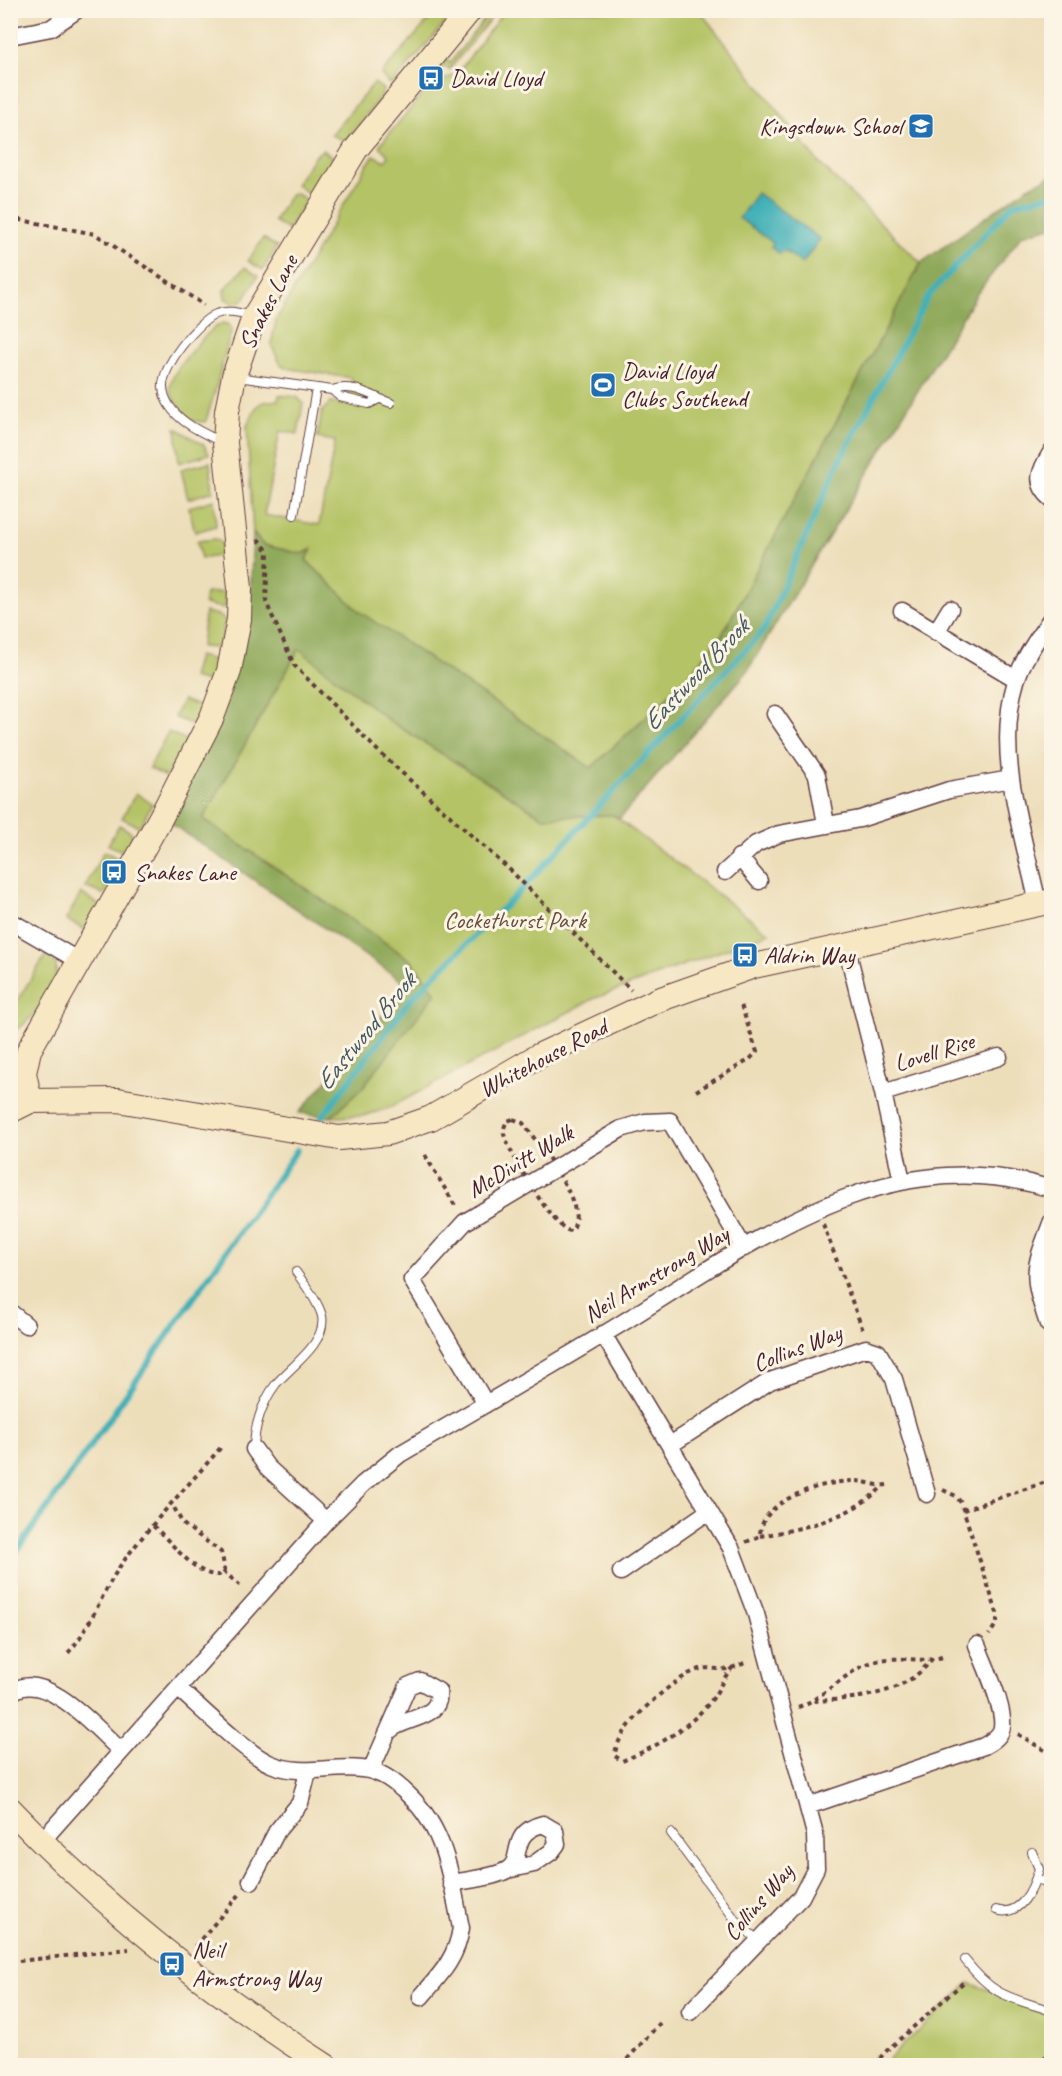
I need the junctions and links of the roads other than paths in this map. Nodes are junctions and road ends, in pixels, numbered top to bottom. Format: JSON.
{"nodes":[{"id":1,"x":77,"y":10,"type":"edge"},
{"id":2,"x":470,"y":10,"type":"edge"},
{"id":3,"x":10,"y":36,"type":"edge"},
{"id":4,"x":254,"y":316,"type":"junction"},
{"id":5,"x":234,"y":376,"type":"junction"},
{"id":6,"x":316,"y":389,"type":"junction"},
{"id":7,"x":391,"y":403,"type":"dead end"},
{"id":8,"x":225,"y":443,"type":"junction"},
{"id":9,"x":1052,"y":451,"type":"edge"},
{"id":10,"x":1052,"y":499,"type":"edge"},
{"id":11,"x":294,"y":515,"type":"dead end"},
{"id":12,"x":950,"y":609,"type":"dead end"},
{"id":13,"x":902,"y":611,"type":"dead end"},
{"id":14,"x":1052,"y":617,"type":"edge"},
{"id":15,"x":936,"y":632,"type":"junction"},
{"id":16,"x":1016,"y":679,"type":"junction"},
{"id":17,"x":775,"y":714,"type":"dead end"},
{"id":18,"x":1011,"y":779,"type":"junction"},
{"id":19,"x":826,"y":824,"type":"junction"},
{"id":20,"x":739,"y":857,"type":"junction"},
{"id":21,"x":725,"y":872,"type":"dead end"},
{"id":22,"x":759,"y":881,"type":"dead end"},
{"id":23,"x":1045,"y":902,"type":"edge"},
{"id":24,"x":10,"y":921,"type":"edge"},
{"id":25,"x":846,"y":945,"type":"junction"},
{"id":26,"x":79,"y":961,"type":"junction"},
{"id":27,"x":999,"y":1057,"type":"dead end"},
{"id":28,"x":883,"y":1093,"type":"junction"},
{"id":29,"x":20,"y":1106,"type":"edge"},
{"id":30,"x":902,"y":1181,"type":"junction"},
{"id":31,"x":1052,"y":1189,"type":"edge"},
{"id":32,"x":1052,"y":1221,"type":"edge"},
{"id":33,"x":744,"y":1248,"type":"junction"},
{"id":34,"x":296,"y":1272,"type":"dead end"},
{"id":35,"x":10,"y":1312,"type":"edge"},
{"id":36,"x":27,"y":1324,"type":"dead end"},
{"id":37,"x":1048,"y":1324,"type":"dead end"},
{"id":38,"x":603,"y":1334,"type":"junction"},
{"id":39,"x":486,"y":1404,"type":"junction"},
{"id":40,"x":670,"y":1444,"type":"junction"},
{"id":41,"x":254,"y":1449,"type":"joint"},
{"id":42,"x":935,"y":1492,"type":"road end"},
{"id":43,"x":709,"y":1511,"type":"junction"},
{"id":44,"x":326,"y":1521,"type":"junction"},
{"id":45,"x":621,"y":1572,"type":"dead end"},
{"id":46,"x":977,"y":1645,"type":"road end"},
{"id":47,"x":179,"y":1689,"type":"junction"},
{"id":48,"x":10,"y":1694,"type":"edge"},
{"id":49,"x":388,"y":1731,"type":"dead end"},
{"id":50,"x":121,"y":1751,"type":"junction"},
{"id":51,"x":371,"y":1770,"type":"junction"},
{"id":52,"x":308,"y":1772,"type":"junction"},
{"id":53,"x":808,"y":1806,"type":"junction"},
{"id":54,"x":10,"y":1809,"type":"edge"},
{"id":55,"x":671,"y":1833,"type":"dead end"},
{"id":56,"x":41,"y":1842,"type":"junction"},
{"id":57,"x":1032,"y":1852,"type":"dead end"},
{"id":58,"x":507,"y":1870,"type":"dead end"},
{"id":59,"x":1036,"y":1879,"type":"junction"},
{"id":60,"x":251,"y":1881,"type":"road end"},
{"id":61,"x":452,"y":1883,"type":"junction"},
{"id":62,"x":1052,"y":1884,"type":"edge"},
{"id":63,"x":996,"y":1911,"type":"dead end"},
{"id":64,"x":758,"y":1941,"type":"junction"},
{"id":65,"x":965,"y":1960,"type":"dead end"},
{"id":66,"x":422,"y":1997,"type":"dead end"},
{"id":67,"x":1052,"y":2011,"type":"edge"},
{"id":68,"x":690,"y":2012,"type":"dead end"},
{"id":69,"x":299,"y":2059,"type":"edge"},
{"id":70,"x":1052,"y":2062,"type":"edge"},
{"id":71,"x":326,"y":2066,"type":"edge"},
{"id":72,"x":1048,"y":2066,"type":"edge"}],
"edges":[{"from":1,"to":3,"type":"street"},
{"from":2,"to":4,"type":"street","name":"Snakes Lane"},
{"from":4,"to":5,"type":"street","name":"Snakes Lane"},
{"from":4,"to":8,"type":"lane"},
{"from":5,"to":6,"type":"lane"},
{"from":5,"to":8,"type":"street","name":"Snakes Lane"},
{"from":6,"to":7,"type":"lane"},
{"from":6,"to":11,"type":"lane"},
{"from":8,"to":26,"type":"street","name":"Snakes Lane"},
{"from":9,"to":10,"type":"street"},
{"from":12,"to":15,"type":"street"},
{"from":13,"to":15,"type":"street"},
{"from":14,"to":16,"type":"street"},
{"from":15,"to":16,"type":"street"},
{"from":16,"to":18,"type":"street"},
{"from":17,"to":19,"type":"street"},
{"from":18,"to":19,"type":"street"},
{"from":18,"to":23,"type":"street"},
{"from":19,"to":20,"type":"street"},
{"from":20,"to":21,"type":"street"},
{"from":20,"to":22,"type":"street"},
{"from":23,"to":25,"type":"street","name":"Whitehouse Road"},
{"from":24,"to":26,"type":"street"},
{"from":25,"to":28,"type":"street"},
{"from":25,"to":29,"type":"street","name":"Whitehouse Road"},
{"from":26,"to":29,"type":"street","name":"Snakes Lane"},
{"from":27,"to":28,"type":"street","name":"Lovell Rise"},
{"from":28,"to":30,"type":"street"},
{"from":30,"to":31,"type":"street","name":"Neil Armstrong Way"},
{"from":30,"to":33,"type":"street","name":"Neil Armstrong Way"},
{"from":32,"to":37,"type":"street"},
{"from":33,"to":38,"type":"street","name":"Neil Armstrong Way"},
{"from":33,"to":39,"type":"street","name":"McDivitt Walk"},
{"from":34,"to":41,"type":"lane"},
{"from":35,"to":36,"type":"street"},
{"from":38,"to":39,"type":"street","name":"Neil Armstrong Way"},
{"from":38,"to":40,"type":"street","name":"Collins Way"},
{"from":39,"to":44,"type":"street","name":"Neil Armstrong Way"},
{"from":40,"to":42,"type":"street","name":"Collins Way"},
{"from":40,"to":43,"type":"street","name":"Collins Way"},
{"from":41,"to":44,"type":"street"},
{"from":43,"to":45,"type":"street"},
{"from":43,"to":53,"type":"street","name":"Collins Way"},
{"from":44,"to":47,"type":"street","name":"Neil Armstrong Way"},
{"from":46,"to":53,"type":"street"},
{"from":47,"to":50,"type":"street","name":"Neil Armstrong Way"},
{"from":47,"to":52,"type":"street"},
{"from":48,"to":50,"type":"street"},
{"from":49,"to":51,"type":"street"},
{"from":50,"to":56,"type":"street","name":"Neil Armstrong Way"},
{"from":51,"to":52,"type":"street"},
{"from":51,"to":61,"type":"street"},
{"from":52,"to":60,"type":"street"},
{"from":53,"to":64,"type":"street","name":"Collins Way"},
{"from":54,"to":56,"type":"street"},
{"from":55,"to":64,"type":"lane"},
{"from":56,"to":69,"type":"street"},
{"from":57,"to":59,"type":"lane"},
{"from":58,"to":61,"type":"street"},
{"from":59,"to":62,"type":"lane"},
{"from":59,"to":63,"type":"lane"},
{"from":61,"to":66,"type":"street"},
{"from":64,"to":68,"type":"street","name":"Collins Way"},
{"from":65,"to":67,"type":"lane"},
{"from":69,"to":71,"type":"street"},
{"from":70,"to":72,"type":"street"}]}
